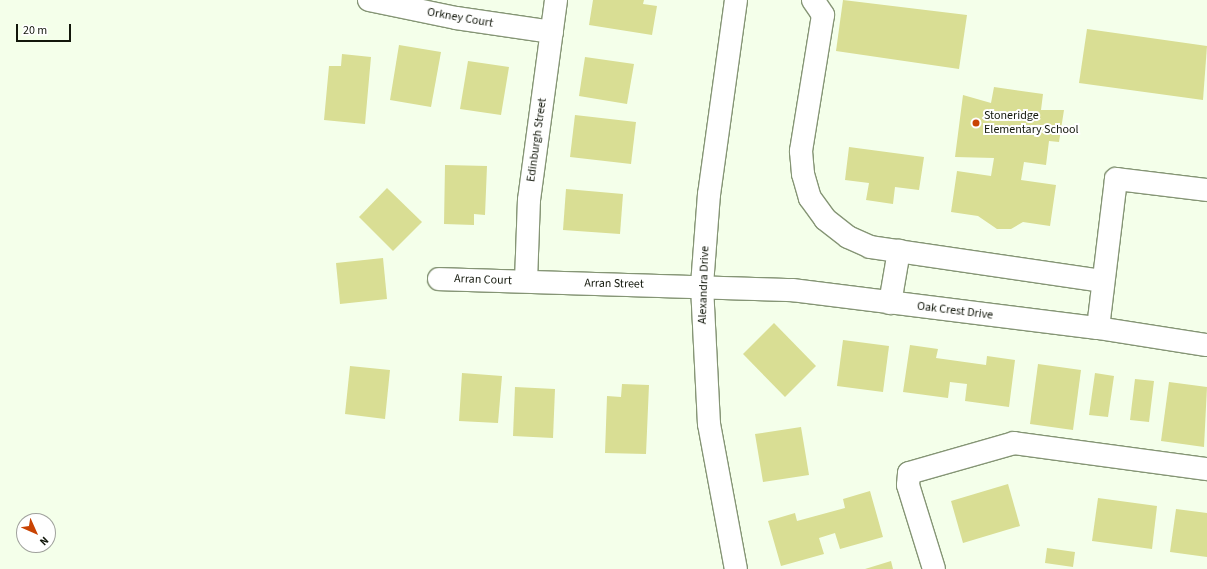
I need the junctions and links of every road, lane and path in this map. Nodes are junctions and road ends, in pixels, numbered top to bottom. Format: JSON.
{"nodes":[{"id":1,"x":370,"y":0,"type":"edge"},
{"id":2,"x":556,"y":0,"type":"edge"},
{"id":3,"x":736,"y":0,"type":"edge"},
{"id":4,"x":813,"y":0,"type":"edge"},
{"id":5,"x":552,"y":32,"type":"junction"},
{"id":6,"x":1207,"y":190,"type":"edge"},
{"id":7,"x":900,"y":252,"type":"junction"},
{"id":8,"x":439,"y":279,"type":"dead end"},
{"id":9,"x":1102,"y":280,"type":"junction"},
{"id":10,"x":526,"y":281,"type":"junction"},
{"id":11,"x":702,"y":286,"type":"junction"},
{"id":12,"x":890,"y":303,"type":"junction"},
{"id":13,"x":1098,"y":328,"type":"junction"},
{"id":14,"x":1207,"y":345,"type":"edge"},
{"id":15,"x":1207,"y":469,"type":"edge"},
{"id":16,"x":736,"y":569,"type":"edge"},
{"id":17,"x":934,"y":569,"type":"edge"}],
"edges":[{"from":1,"to":5,"type":"street","name":"Orkney Court"},
{"from":2,"to":5,"type":"street","name":"Edinburgh Street"},
{"from":3,"to":11,"type":"street","name":"Alexandra Drive"},
{"from":4,"to":7,"type":"street"},
{"from":5,"to":10,"type":"street","name":"Edinburgh Street"},
{"from":6,"to":9,"type":"street"},
{"from":7,"to":9,"type":"street"},
{"from":7,"to":12,"type":"street"},
{"from":8,"to":10,"type":"street","name":"Arran Court"},
{"from":9,"to":13,"type":"street"},
{"from":10,"to":11,"type":"street","name":"Arran Street"},
{"from":11,"to":12,"type":"street","name":"Oak Crest Drive"},
{"from":11,"to":16,"type":"street","name":"Alexandra Drive"},
{"from":12,"to":13,"type":"street","name":"Oak Crest Drive"},
{"from":13,"to":14,"type":"street","name":"Oak Crest Drive"},
{"from":15,"to":17,"type":"street"}]}
